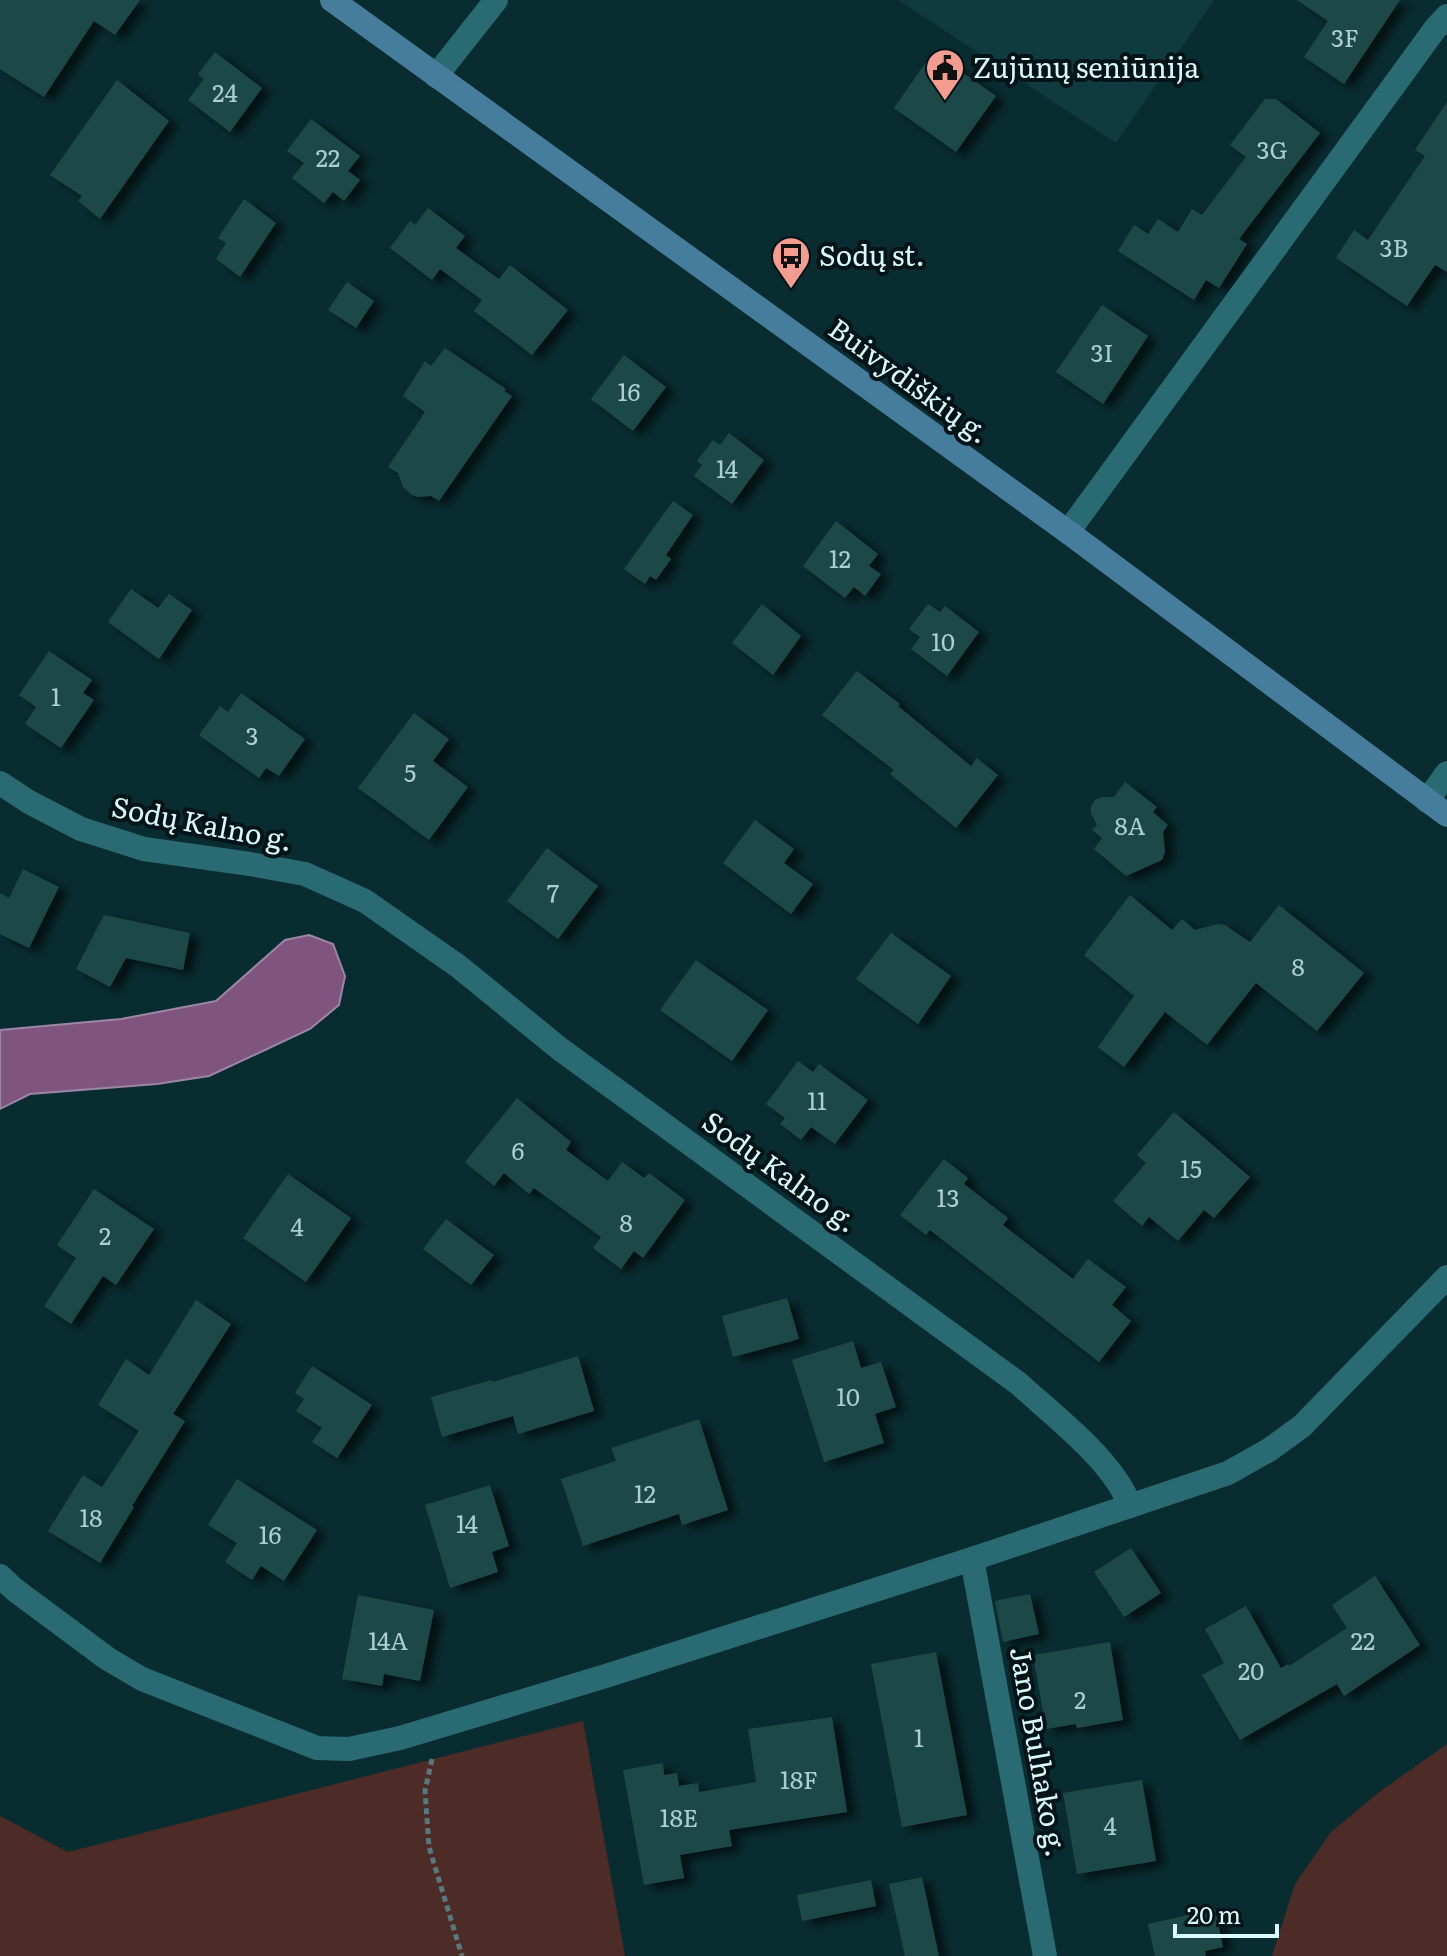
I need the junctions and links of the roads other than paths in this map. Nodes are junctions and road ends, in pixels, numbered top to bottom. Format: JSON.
{"nodes":[{"id":1,"x":332,"y":0,"type":"edge"},
{"id":2,"x":496,"y":0,"type":"edge"},
{"id":3,"x":1447,"y":16,"type":"edge"},
{"id":4,"x":436,"y":76,"type":"junction"},
{"id":5,"x":1068,"y":532,"type":"junction"},
{"id":6,"x":1447,"y":773,"type":"edge"},
{"id":7,"x":0,"y":783,"type":"edge"},
{"id":8,"x":1427,"y":801,"type":"junction"},
{"id":9,"x":1447,"y":815,"type":"edge"},
{"id":10,"x":1447,"y":1277,"type":"edge"},
{"id":11,"x":1130,"y":1506,"type":"junction"},
{"id":12,"x":972,"y":1559,"type":"junction"},
{"id":13,"x":0,"y":1576,"type":"edge"},
{"id":14,"x":1045,"y":1956,"type":"edge"}],
"edges":[{"from":1,"to":4,"type":"main road","name":"Buivydiškių g."},
{"from":2,"to":4,"type":"street"},
{"from":3,"to":5,"type":"street"},
{"from":4,"to":5,"type":"main road","name":"Buivydiškių g."},
{"from":5,"to":8,"type":"main road","name":"Buivydiškių g."},
{"from":6,"to":8,"type":"street"},
{"from":7,"to":11,"type":"street","name":"Sodų Kalno g."},
{"from":8,"to":9,"type":"main road","name":"Buivydiškių g."},
{"from":10,"to":11,"type":"street"},
{"from":11,"to":12,"type":"street"},
{"from":12,"to":13,"type":"street"},
{"from":12,"to":14,"type":"street","name":"Jano Bulhako g."}]}
